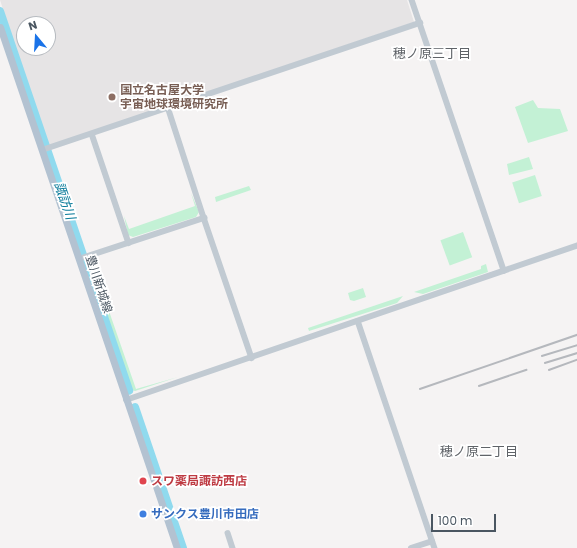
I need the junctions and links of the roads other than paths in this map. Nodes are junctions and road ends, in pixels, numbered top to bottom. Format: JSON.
{"nodes":[{"id":1,"x":412,"y":0,"type":"edge"},
{"id":2,"x":420,"y":23,"type":"junction"},
{"id":3,"x":0,"y":27,"type":"edge"},
{"id":4,"x":168,"y":108,"type":"junction"},
{"id":5,"x":92,"y":134,"type":"junction"},
{"id":6,"x":45,"y":149,"type":"junction"},
{"id":7,"x":204,"y":218,"type":"junction"},
{"id":8,"x":129,"y":243,"type":"junction"},
{"id":9,"x":577,"y":246,"type":"edge"},
{"id":10,"x":83,"y":258,"type":"junction"},
{"id":11,"x":504,"y":271,"type":"junction"},
{"id":12,"x":358,"y":321,"type":"junction"},
{"id":13,"x":252,"y":358,"type":"junction"},
{"id":14,"x":126,"y":400,"type":"junction"},
{"id":15,"x":228,"y":533,"type":"dead end"},
{"id":16,"x":432,"y":541,"type":"junction"},
{"id":17,"x":177,"y":548,"type":"edge"},
{"id":18,"x":233,"y":548,"type":"edge"},
{"id":19,"x":411,"y":548,"type":"edge"},
{"id":20,"x":435,"y":548,"type":"edge"}],
"edges":[{"from":1,"to":2,"type":"street"},
{"from":2,"to":4,"type":"street"},
{"from":2,"to":11,"type":"street"},
{"from":3,"to":6,"type":"main road","name":"豊川新城線"},
{"from":4,"to":5,"type":"street"},
{"from":4,"to":7,"type":"street"},
{"from":5,"to":6,"type":"street"},
{"from":5,"to":8,"type":"street"},
{"from":6,"to":10,"type":"main road","name":"豊川新城線"},
{"from":7,"to":8,"type":"street"},
{"from":7,"to":13,"type":"street"},
{"from":8,"to":10,"type":"street"},
{"from":9,"to":11,"type":"street"},
{"from":10,"to":14,"type":"main road","name":"豊川新城線"},
{"from":11,"to":12,"type":"street"},
{"from":12,"to":13,"type":"street"},
{"from":12,"to":16,"type":"street"},
{"from":13,"to":14,"type":"street"},
{"from":14,"to":17,"type":"main road","name":"豊川新城線"},
{"from":15,"to":18,"type":"street"},
{"from":16,"to":19,"type":"street"},
{"from":16,"to":20,"type":"street"}]}
